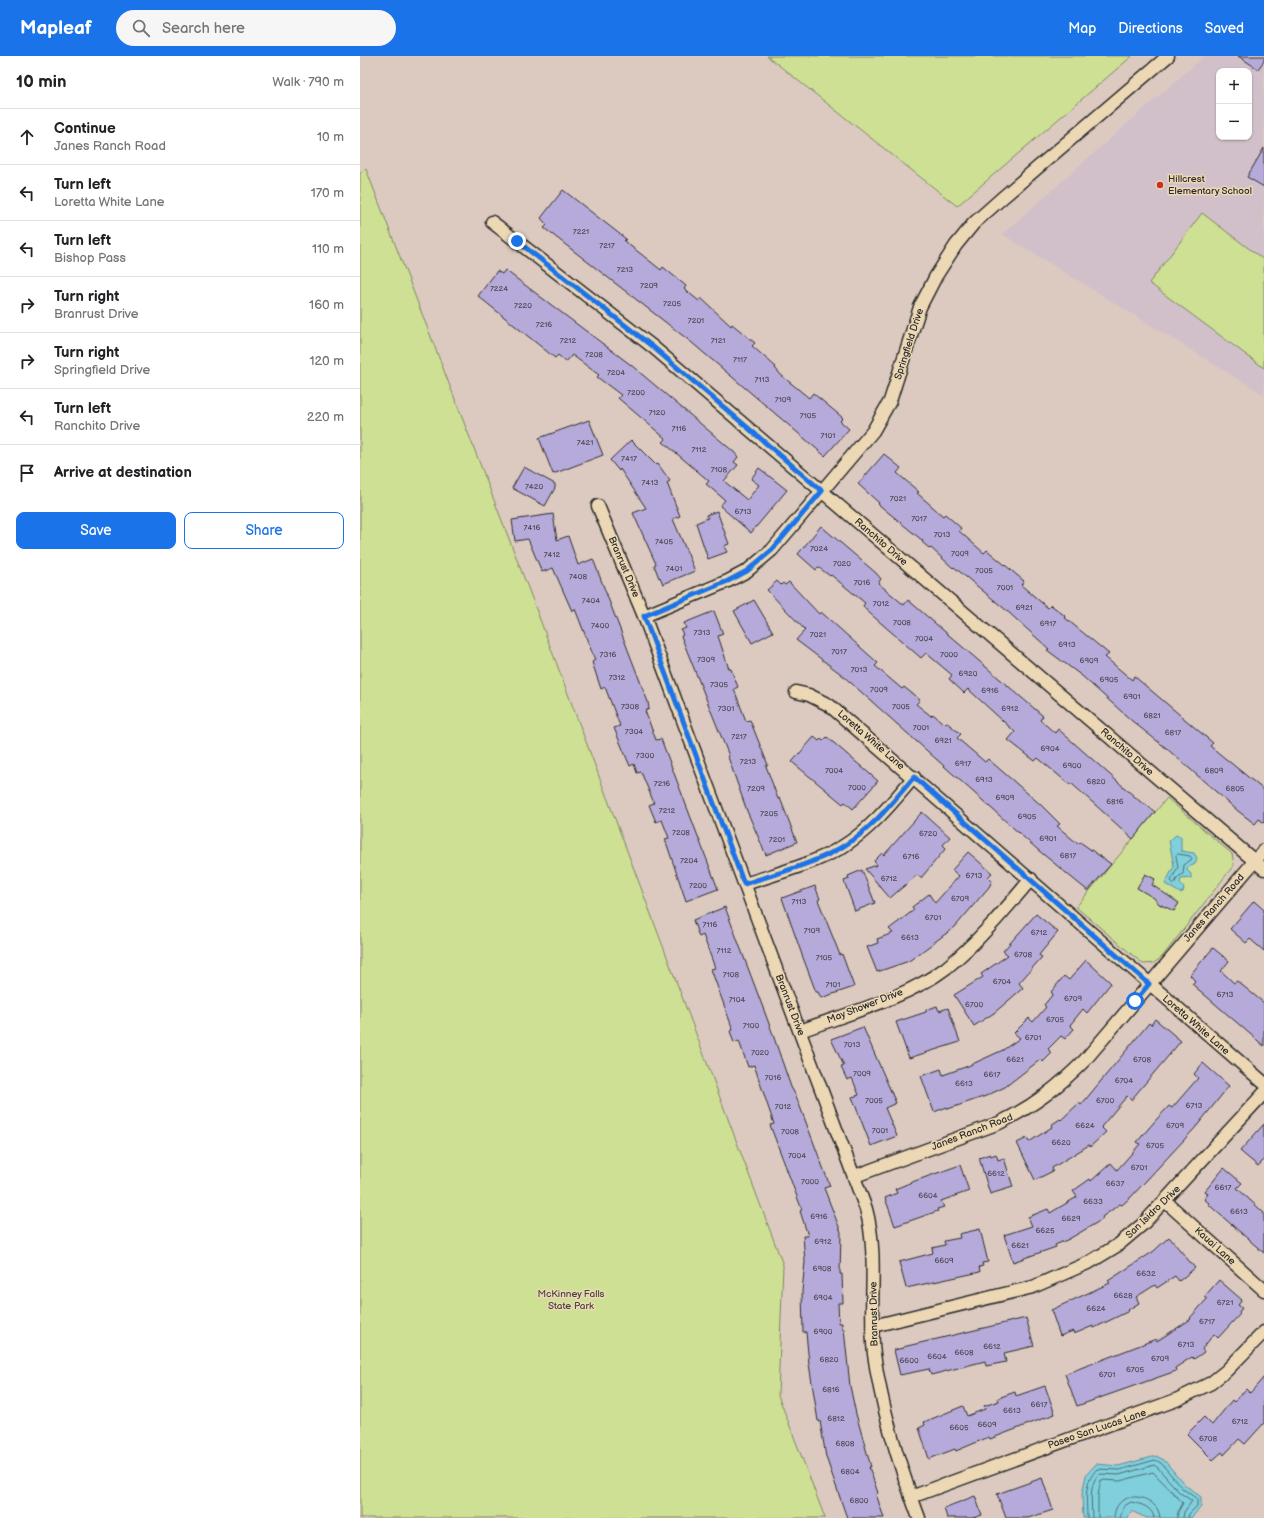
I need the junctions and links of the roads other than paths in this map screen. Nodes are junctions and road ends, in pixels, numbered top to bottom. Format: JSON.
{"nodes":[{"id":1,"x":1168,"y":56,"type":"edge"},
{"id":2,"x":492,"y":222,"type":"dead end"},
{"id":3,"x":822,"y":491,"type":"junction"},
{"id":4,"x":598,"y":506,"type":"dead end"},
{"id":5,"x":644,"y":616,"type":"junction"},
{"id":6,"x":796,"y":692,"type":"dead end"},
{"id":7,"x":914,"y":777,"type":"junction"},
{"id":8,"x":1264,"y":850,"type":"edge"},
{"id":9,"x":1255,"y":861,"type":"junction"},
{"id":10,"x":1264,"y":869,"type":"edge"},
{"id":11,"x":1031,"y":879,"type":"junction"},
{"id":12,"x":744,"y":884,"type":"junction"},
{"id":13,"x":1149,"y":984,"type":"junction"},
{"id":14,"x":800,"y":1031,"type":"junction"},
{"id":15,"x":1264,"y":1083,"type":"edge"},
{"id":16,"x":1264,"y":1093,"type":"edge"},
{"id":17,"x":855,"y":1176,"type":"junction"},
{"id":18,"x":1165,"y":1201,"type":"junction"},
{"id":19,"x":1264,"y":1290,"type":"edge"},
{"id":20,"x":874,"y":1326,"type":"junction"},
{"id":21,"x":1264,"y":1332,"type":"edge"},
{"id":22,"x":911,"y":1497,"type":"junction"},
{"id":23,"x":919,"y":1518,"type":"edge"}],
"edges":[{"from":1,"to":3,"type":"street","name":"Springfield Drive"},
{"from":2,"to":3,"type":"street","name":"Ranchito Drive"},
{"from":3,"to":5,"type":"street","name":"Springfield Drive"},
{"from":3,"to":9,"type":"street","name":"Ranchito Drive"},
{"from":4,"to":5,"type":"street","name":"Branrust Drive"},
{"from":5,"to":12,"type":"street","name":"Branrust Drive"},
{"from":6,"to":7,"type":"street","name":"Loretta White Lane"},
{"from":7,"to":11,"type":"street","name":"Loretta White Lane"},
{"from":7,"to":12,"type":"street"},
{"from":8,"to":9,"type":"street","name":"Janes Ranch Road"},
{"from":9,"to":10,"type":"street","name":"Ranchito Drive"},
{"from":9,"to":13,"type":"street","name":"Janes Ranch Road"},
{"from":11,"to":13,"type":"street","name":"Loretta White Lane"},
{"from":11,"to":14,"type":"street","name":"May Shower Drive"},
{"from":12,"to":14,"type":"street","name":"Branrust Drive"},
{"from":13,"to":15,"type":"street","name":"Loretta White Lane"},
{"from":13,"to":17,"type":"street","name":"Janes Ranch Road"},
{"from":14,"to":17,"type":"street","name":"Branrust Drive"},
{"from":16,"to":18,"type":"street","name":"San Isidro Drive"},
{"from":17,"to":20,"type":"street","name":"Branrust Drive"},
{"from":18,"to":19,"type":"street","name":"Kauai Lane"},
{"from":18,"to":20,"type":"street","name":"San Isidro Drive"},
{"from":20,"to":22,"type":"street","name":"Branrust Drive"},
{"from":21,"to":22,"type":"street","name":"Paseo San Lucas Lane"},
{"from":22,"to":23,"type":"street","name":"Branrust Drive"}]}
